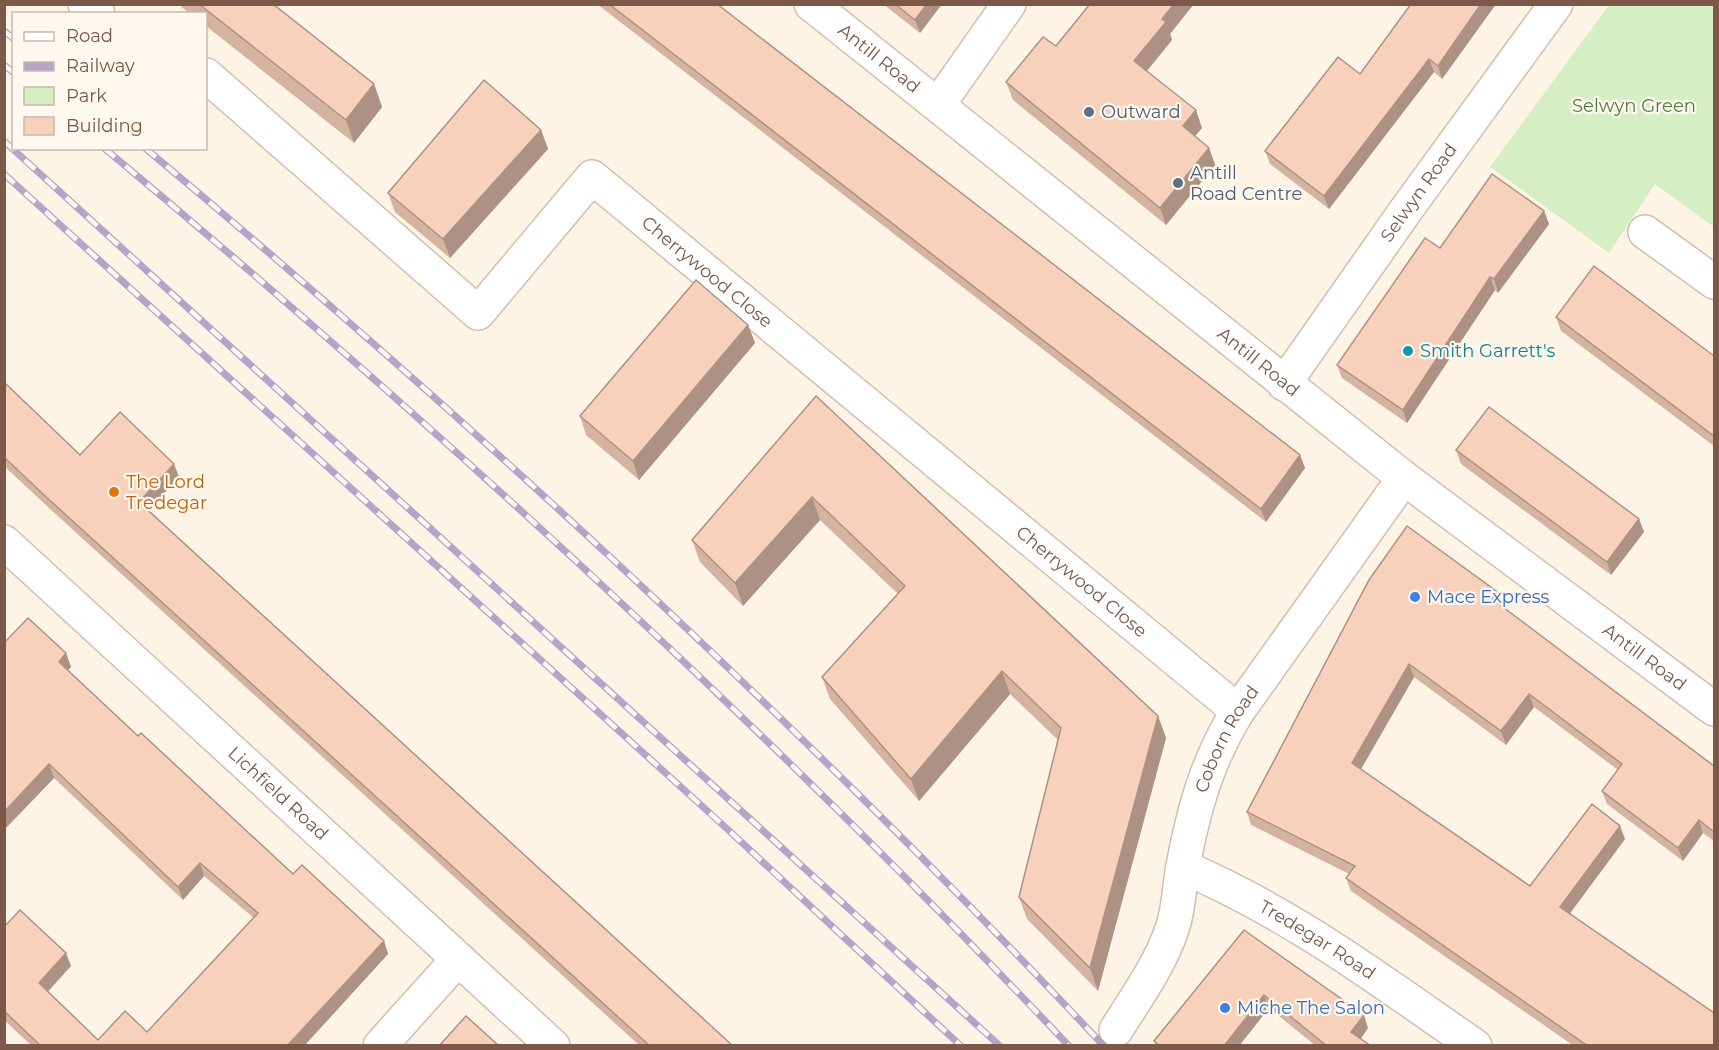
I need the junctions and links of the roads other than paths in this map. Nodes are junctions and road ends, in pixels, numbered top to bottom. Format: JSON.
{"nodes":[{"id":1,"x":811,"y":4,"type":"edge"},
{"id":2,"x":1009,"y":4,"type":"edge"},
{"id":3,"x":1556,"y":4,"type":"edge"},
{"id":4,"x":207,"y":76,"type":"edge"},
{"id":5,"x":938,"y":105,"type":"junction"},
{"id":6,"x":1645,"y":232,"type":"dead end"},
{"id":7,"x":1714,"y":282,"type":"edge"},
{"id":8,"x":1284,"y":384,"type":"junction"},
{"id":9,"x":1404,"y":478,"type":"junction"},
{"id":10,"x":10,"y":559,"type":"edge"},
{"id":11,"x":1714,"y":709,"type":"edge"},
{"id":12,"x":1238,"y":711,"type":"junction"},
{"id":13,"x":1183,"y":867,"type":"junction"},
{"id":14,"x":458,"y":959,"type":"junction"},
{"id":15,"x":1116,"y":1030,"type":"dead end"},
{"id":16,"x":380,"y":1046,"type":"edge"},
{"id":17,"x":553,"y":1046,"type":"edge"},
{"id":18,"x":1475,"y":1046,"type":"edge"}],
"edges":[{"from":1,"to":5,"type":"street","name":"Antill Road"},
{"from":2,"to":5,"type":"street"},
{"from":3,"to":8,"type":"street","name":"Selwyn Road"},
{"from":4,"to":12,"type":"street","name":"Cherrywood Close"},
{"from":5,"to":8,"type":"street","name":"Antill Road"},
{"from":6,"to":7,"type":"street"},
{"from":8,"to":9,"type":"street","name":"Antill Road"},
{"from":9,"to":11,"type":"street","name":"Antill Road"},
{"from":9,"to":12,"type":"street","name":"Coborn Road"},
{"from":10,"to":14,"type":"street","name":"Lichfield Road"},
{"from":12,"to":13,"type":"street","name":"Coborn Road"},
{"from":13,"to":15,"type":"street","name":"Coborn Road"},
{"from":13,"to":18,"type":"street","name":"Tredegar Road"},
{"from":14,"to":16,"type":"street"},
{"from":14,"to":17,"type":"street","name":"Lichfield Road"}]}
